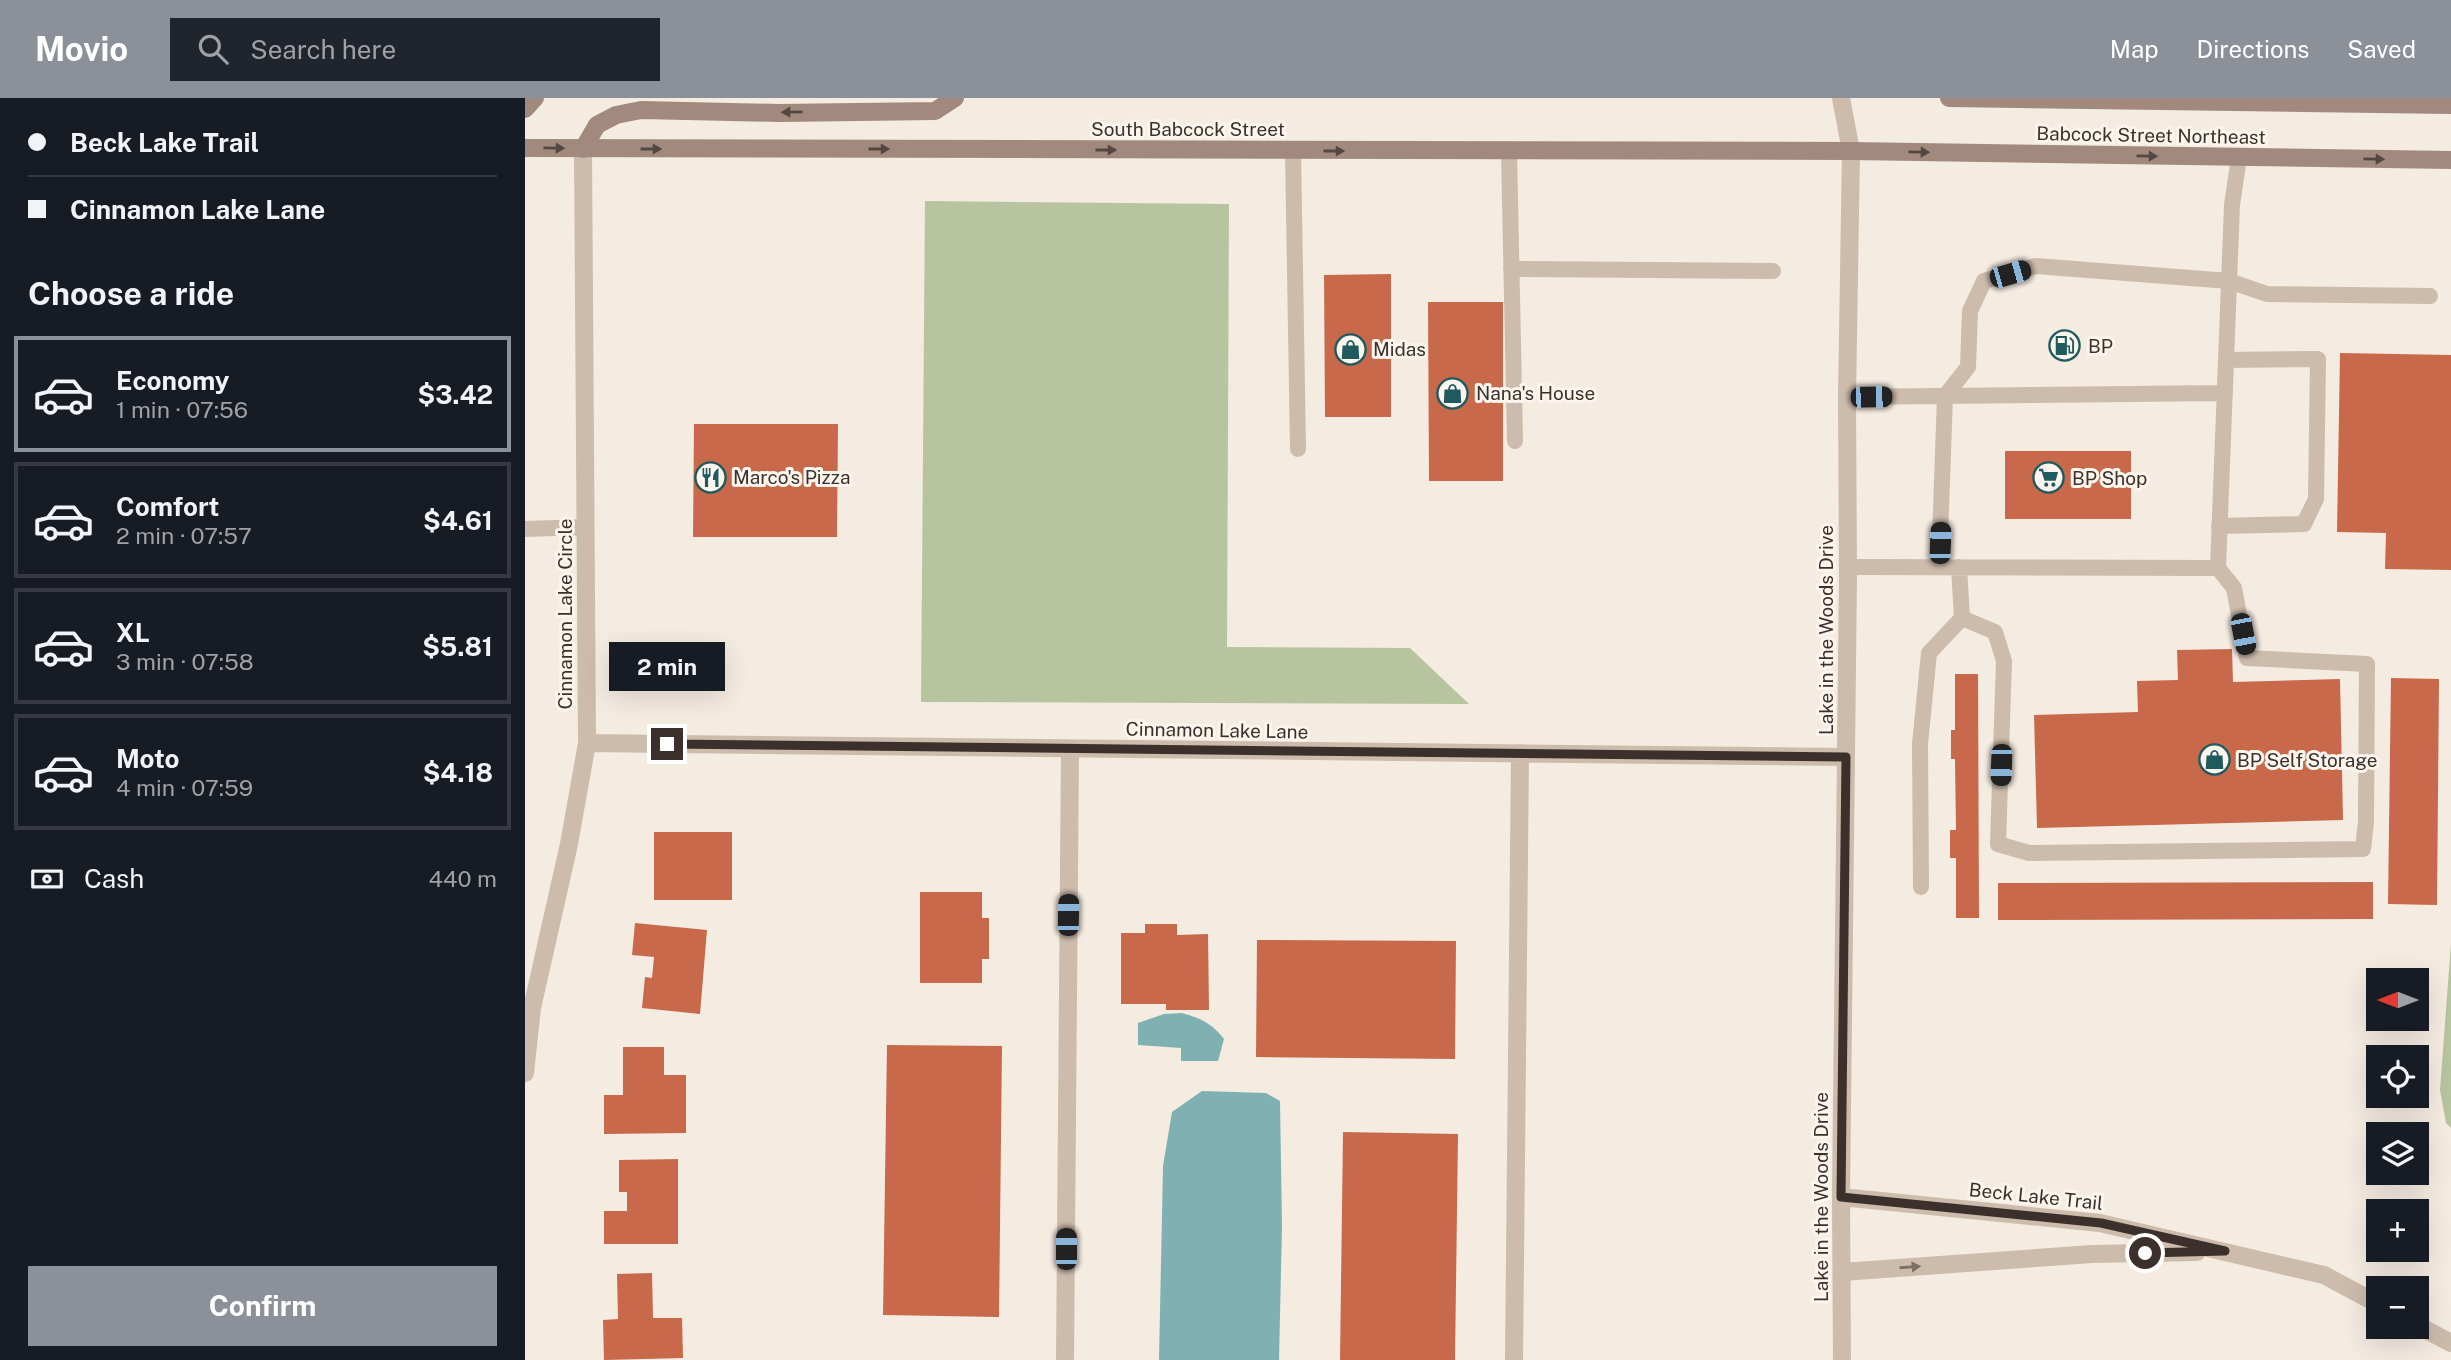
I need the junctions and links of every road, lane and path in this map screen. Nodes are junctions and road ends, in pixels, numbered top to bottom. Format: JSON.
{"nodes":[{"id":1,"x":535,"y":98,"type":"edge"},
{"id":2,"x":955,"y":98,"type":"edge"},
{"id":3,"x":1841,"y":98,"type":"edge"},
{"id":4,"x":1949,"y":98,"type":"edge"},
{"id":5,"x":2263,"y":100,"type":"edge"},
{"id":6,"x":2451,"y":105,"type":"edge"},
{"id":7,"x":525,"y":109,"type":"edge"},
{"id":8,"x":525,"y":148,"type":"edge"},
{"id":9,"x":583,"y":149,"type":"junction"},
{"id":10,"x":1293,"y":150,"type":"junction"},
{"id":11,"x":1509,"y":151,"type":"junction"},
{"id":12,"x":1851,"y":151,"type":"junction"},
{"id":13,"x":2239,"y":157,"type":"junction"},
{"id":14,"x":2451,"y":160,"type":"edge"},
{"id":15,"x":1511,"y":269,"type":"junction"},
{"id":16,"x":1773,"y":271,"type":"dead end"},
{"id":17,"x":2229,"y":281,"type":"junction"},
{"id":18,"x":2430,"y":296,"type":"dead end"},
{"id":19,"x":2226,"y":360,"type":"junction"},
{"id":20,"x":2225,"y":393,"type":"junction"},
{"id":21,"x":1945,"y":396,"type":"junction"},
{"id":22,"x":1847,"y":397,"type":"junction"},
{"id":23,"x":1515,"y":441,"type":"dead end"},
{"id":24,"x":1299,"y":449,"type":"dead end"},
{"id":25,"x":2219,"y":526,"type":"junction"},
{"id":26,"x":586,"y":527,"type":"junction"},
{"id":27,"x":525,"y":529,"type":"edge"},
{"id":28,"x":1848,"y":567,"type":"junction"},
{"id":29,"x":1939,"y":567,"type":"junction"},
{"id":30,"x":1959,"y":567,"type":"junction"},
{"id":31,"x":2218,"y":568,"type":"junction"},
{"id":32,"x":1962,"y":618,"type":"junction"},
{"id":33,"x":587,"y":743,"type":"junction"},
{"id":34,"x":1070,"y":749,"type":"junction"},
{"id":35,"x":1520,"y":753,"type":"junction"},
{"id":36,"x":1846,"y":757,"type":"junction"},
{"id":37,"x":1921,"y":887,"type":"dead end"},
{"id":38,"x":525,"y":1073,"type":"edge"},
{"id":39,"x":1841,"y":1197,"type":"junction"},
{"id":40,"x":2225,"y":1251,"type":"junction"},
{"id":41,"x":1842,"y":1272,"type":"junction"},
{"id":42,"x":2366,"y":1298,"type":"edge"},
{"id":43,"x":2429,"y":1331,"type":"edge"},
{"id":44,"x":2451,"y":1343,"type":"edge"},
{"id":45,"x":1065,"y":1360,"type":"edge"},
{"id":46,"x":1514,"y":1360,"type":"edge"},
{"id":47,"x":1842,"y":1360,"type":"edge"}],
"edges":[{"from":1,"to":7,"type":"main road"},
{"from":2,"to":9,"type":"main road","one_way":true},
{"from":3,"to":12,"type":"street","name":"Lake in the Woods Drive"},
{"from":4,"to":5,"type":"main road","name":"Babcock Street Northeast"},
{"from":5,"to":6,"type":"main road","name":"Babcock Street Northeast"},
{"from":8,"to":9,"type":"main road","name":"South Babcock Street","one_way":true},
{"from":9,"to":10,"type":"main road","name":"South Babcock Street","one_way":true},
{"from":9,"to":26,"type":"street","name":"Cinnamon Lake Circle"},
{"from":10,"to":11,"type":"main road","name":"South Babcock Street","one_way":true},
{"from":10,"to":24,"type":"lane"},
{"from":11,"to":12,"type":"main road","name":"South Babcock Street"},
{"from":11,"to":15,"type":"lane"},
{"from":12,"to":13,"type":"main road","name":"Babcock Street Northeast","one_way":true},
{"from":12,"to":22,"type":"street","name":"Lake in the Woods Drive"},
{"from":13,"to":14,"type":"main road","name":"Babcock Street Northeast","one_way":true},
{"from":13,"to":17,"type":"lane"},
{"from":15,"to":16,"type":"lane"},
{"from":15,"to":23,"type":"lane"},
{"from":17,"to":18,"type":"lane"},
{"from":17,"to":19,"type":"lane"},
{"from":17,"to":21,"type":"lane"},
{"from":19,"to":20,"type":"lane"},
{"from":19,"to":25,"type":"lane"},
{"from":20,"to":21,"type":"lane"},
{"from":20,"to":25,"type":"lane"},
{"from":21,"to":22,"type":"lane"},
{"from":21,"to":29,"type":"lane"},
{"from":22,"to":28,"type":"street","name":"Lake in the Woods Drive"},
{"from":25,"to":31,"type":"lane"},
{"from":26,"to":27,"type":"lane"},
{"from":26,"to":33,"type":"street","name":"Cinnamon Lake Circle"},
{"from":28,"to":29,"type":"lane"},
{"from":28,"to":36,"type":"street","name":"Lake in the Woods Drive"},
{"from":29,"to":30,"type":"lane"},
{"from":30,"to":31,"type":"lane"},
{"from":30,"to":32,"type":"lane"},
{"from":31,"to":32,"type":"lane"},
{"from":32,"to":37,"type":"lane"},
{"from":33,"to":34,"type":"street","name":"Cinnamon Lake Lane"},
{"from":33,"to":38,"type":"street","name":"Cinnamon Lake Circle"},
{"from":34,"to":35,"type":"street","name":"Cinnamon Lake Lane"},
{"from":34,"to":45,"type":"street"},
{"from":35,"to":36,"type":"street","name":"Cinnamon Lake Lane"},
{"from":35,"to":46,"type":"street"},
{"from":36,"to":39,"type":"street","name":"Lake in the Woods Drive"},
{"from":39,"to":40,"type":"street","name":"Beck Lake Trail"},
{"from":39,"to":41,"type":"street","name":"Lake in the Woods Drive"},
{"from":41,"to":40,"type":"street","name":"Beck Lake Trail","one_way":true},
{"from":40,"to":42,"type":"street","name":"Beck Lake Trail"},
{"from":41,"to":47,"type":"street","name":"Lake in the Woods Drive"},
{"from":43,"to":44,"type":"street"}]}
